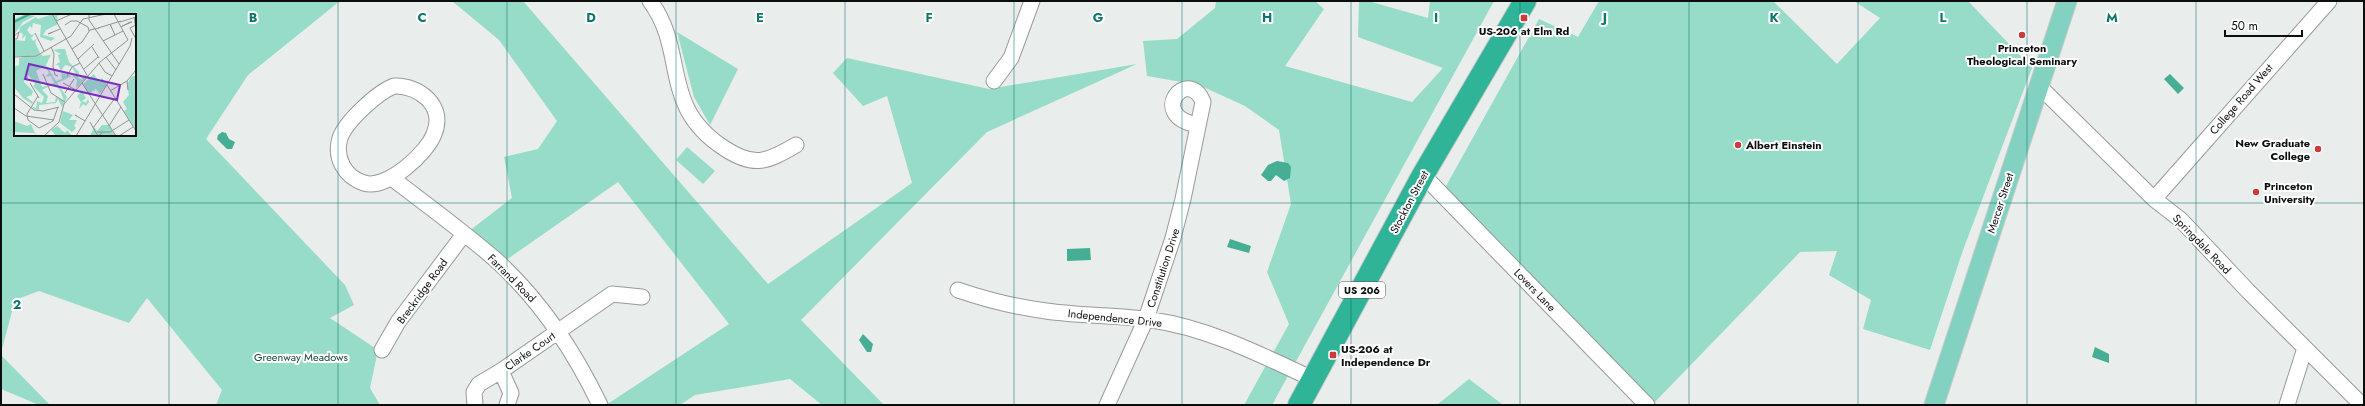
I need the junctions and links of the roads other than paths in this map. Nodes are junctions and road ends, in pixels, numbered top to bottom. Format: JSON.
{"nodes":[{"id":1,"x":650,"y":1,"type":"edge"},
{"id":2,"x":1032,"y":1,"type":"edge"},
{"id":3,"x":1524,"y":1,"type":"edge"},
{"id":4,"x":2067,"y":1,"type":"edge"},
{"id":5,"x":2329,"y":1,"type":"edge"},
{"id":6,"x":994,"y":81,"type":"dead end"},
{"id":7,"x":2039,"y":86,"type":"junction"},
{"id":8,"x":1198,"y":125,"type":"dead end"},
{"id":9,"x":796,"y":145,"type":"dead end"},
{"id":10,"x":1423,"y":175,"type":"junction"},
{"id":11,"x":393,"y":179,"type":"junction"},
{"id":12,"x":2154,"y":199,"type":"junction"},
{"id":13,"x":464,"y":234,"type":"junction"},
{"id":14,"x":958,"y":290,"type":"dead end"},
{"id":15,"x":642,"y":297,"type":"dead end"},
{"id":16,"x":1146,"y":319,"type":"junction"},
{"id":17,"x":558,"y":331,"type":"junction"},
{"id":18,"x":2305,"y":348,"type":"junction"},
{"id":19,"x":382,"y":350,"type":"dead end"},
{"id":20,"x":501,"y":371,"type":"junction"},
{"id":21,"x":1313,"y":379,"type":"junction"},
{"id":22,"x":475,"y":405,"type":"edge"},
{"id":23,"x":507,"y":405,"type":"edge"},
{"id":24,"x":600,"y":405,"type":"edge"},
{"id":25,"x":1106,"y":405,"type":"edge"},
{"id":26,"x":1299,"y":405,"type":"edge"},
{"id":27,"x":1647,"y":405,"type":"edge"},
{"id":28,"x":1934,"y":405,"type":"edge"},
{"id":29,"x":2287,"y":405,"type":"edge"},
{"id":30,"x":2362,"y":405,"type":"edge"}],
"edges":[{"from":1,"to":9,"type":"street"},
{"from":2,"to":6,"type":"street"},
{"from":3,"to":10,"type":"highway","name":"Stockton Street","number":"US 206"},
{"from":4,"to":7,"type":"main road","name":"Mercer Street"},
{"from":5,"to":12,"type":"street","name":"College Road West"},
{"from":7,"to":12,"type":"street","name":"Springdale Road"},
{"from":7,"to":28,"type":"main road","name":"Mercer Street"},
{"from":8,"to":16,"type":"street","name":"Constitution Drive"},
{"from":10,"to":21,"type":"highway","name":"Stockton Street","number":"US 206"},
{"from":10,"to":27,"type":"street","name":"Lovers Lane"},
{"from":11,"to":11,"type":"street"},
{"from":11,"to":13,"type":"street","name":"Farrand Road"},
{"from":12,"to":18,"type":"street","name":"Springdale Road"},
{"from":13,"to":17,"type":"street","name":"Farrand Road"},
{"from":13,"to":19,"type":"street","name":"Breckridge Road"},
{"from":14,"to":16,"type":"street","name":"Independence Drive"},
{"from":15,"to":17,"type":"street","name":"Clarke Court"},
{"from":16,"to":21,"type":"street","name":"Independence Drive"},
{"from":16,"to":25,"type":"street","name":"Constitution Drive"},
{"from":17,"to":20,"type":"street","name":"Clarke Court"},
{"from":17,"to":24,"type":"street","name":"Farrand Road"},
{"from":18,"to":29,"type":"street"},
{"from":18,"to":30,"type":"street","name":"Springdale Road"},
{"from":20,"to":22,"type":"street","name":"Clarke Court"},
{"from":20,"to":23,"type":"street","name":"Clarke Court"},
{"from":21,"to":26,"type":"highway","name":"Stockton Street","number":"US 206"}]}
